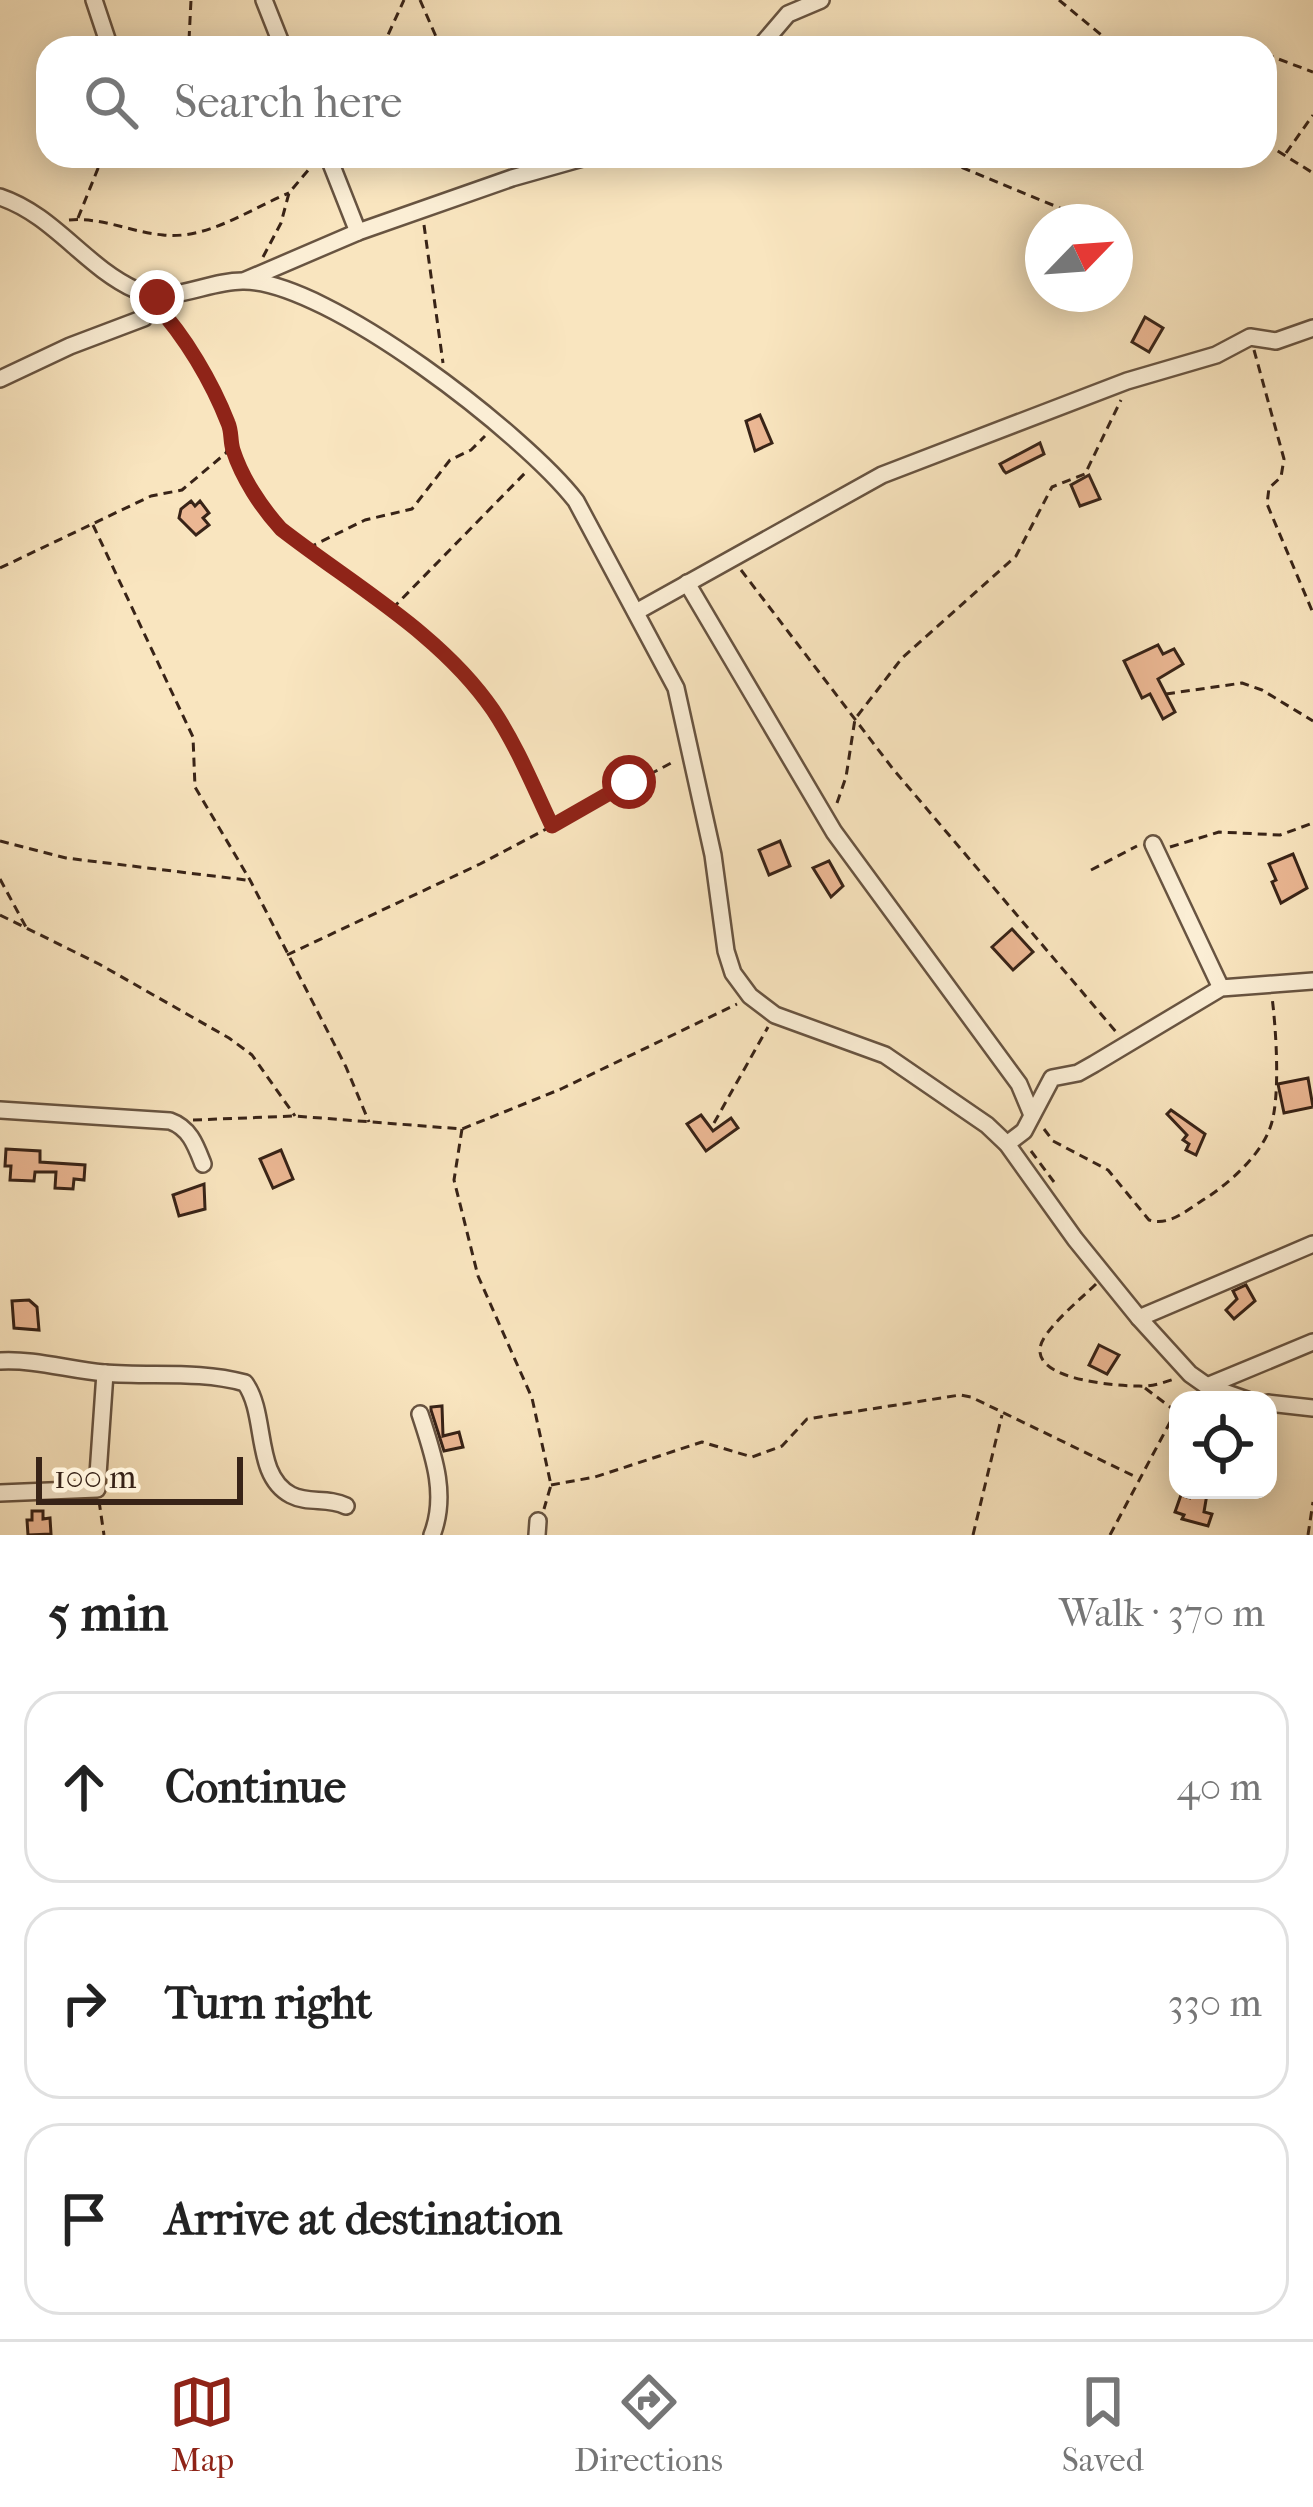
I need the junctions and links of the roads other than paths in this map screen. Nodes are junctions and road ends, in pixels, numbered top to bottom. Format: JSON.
{"nodes":[{"id":1,"x":94,"y":0,"type":"edge"},
{"id":2,"x":264,"y":0,"type":"edge"},
{"id":3,"x":821,"y":0,"type":"edge"},
{"id":4,"x":106,"y":36,"type":"edge"},
{"id":5,"x":278,"y":36,"type":"edge"},
{"id":6,"x":769,"y":36,"type":"edge"},
{"id":7,"x":329,"y":168,"type":"edge"},
{"id":8,"x":552,"y":168,"type":"edge"},
{"id":9,"x":0,"y":197,"type":"edge"},
{"id":10,"x":358,"y":232,"type":"junction"},
{"id":11,"x":250,"y":278,"type":"junction"},
{"id":12,"x":156,"y":301,"type":"junction"},
{"id":13,"x":1313,"y":328,"type":"edge"},
{"id":14,"x":0,"y":379,"type":"edge"},
{"id":15,"x":687,"y":583,"type":"junction"},
{"id":16,"x":635,"y":612,"type":"junction"},
{"id":17,"x":1153,"y":844,"type":"road end"},
{"id":18,"x":1313,"y":981,"type":"edge"},
{"id":19,"x":1220,"y":988,"type":"junction"},
{"id":20,"x":0,"y":1110,"type":"edge"},
{"id":21,"x":1034,"y":1113,"type":"junction"},
{"id":22,"x":1011,"y":1142,"type":"junction"},
{"id":23,"x":203,"y":1164,"type":"dead end"},
{"id":24,"x":1313,"y":1244,"type":"edge"},
{"id":25,"x":1139,"y":1318,"type":"junction"},
{"id":26,"x":1313,"y":1342,"type":"edge"},
{"id":27,"x":0,"y":1361,"type":"edge"},
{"id":28,"x":105,"y":1373,"type":"junction"},
{"id":29,"x":1208,"y":1386,"type":"junction"},
{"id":30,"x":1222,"y":1391,"type":"edge"},
{"id":31,"x":1277,"y":1403,"type":"edge"},
{"id":32,"x":1313,"y":1408,"type":"edge"},
{"id":33,"x":420,"y":1414,"type":"dead end"},
{"id":34,"x":0,"y":1493,"type":"edge"},
{"id":35,"x":346,"y":1506,"type":"dead end"},
{"id":36,"x":432,"y":1535,"type":"edge"}],
"edges":[{"from":1,"to":4,"type":"street"},
{"from":2,"to":5,"type":"street"},
{"from":3,"to":6,"type":"street"},
{"from":7,"to":10,"type":"street"},
{"from":8,"to":10,"type":"street"},
{"from":9,"to":12,"type":"street"},
{"from":10,"to":11,"type":"street"},
{"from":11,"to":12,"type":"street"},
{"from":11,"to":16,"type":"street"},
{"from":12,"to":14,"type":"street"},
{"from":13,"to":15,"type":"street"},
{"from":15,"to":16,"type":"street"},
{"from":15,"to":21,"type":"street"},
{"from":16,"to":22,"type":"street"},
{"from":17,"to":19,"type":"street"},
{"from":18,"to":19,"type":"street"},
{"from":19,"to":21,"type":"street"},
{"from":20,"to":23,"type":"street"},
{"from":21,"to":22,"type":"street"},
{"from":22,"to":25,"type":"street"},
{"from":24,"to":25,"type":"street"},
{"from":25,"to":29,"type":"street"},
{"from":26,"to":29,"type":"street"},
{"from":27,"to":28,"type":"street"},
{"from":28,"to":34,"type":"street"},
{"from":28,"to":35,"type":"street"},
{"from":29,"to":30,"type":"street"},
{"from":31,"to":32,"type":"street"},
{"from":33,"to":36,"type":"street"}]}
